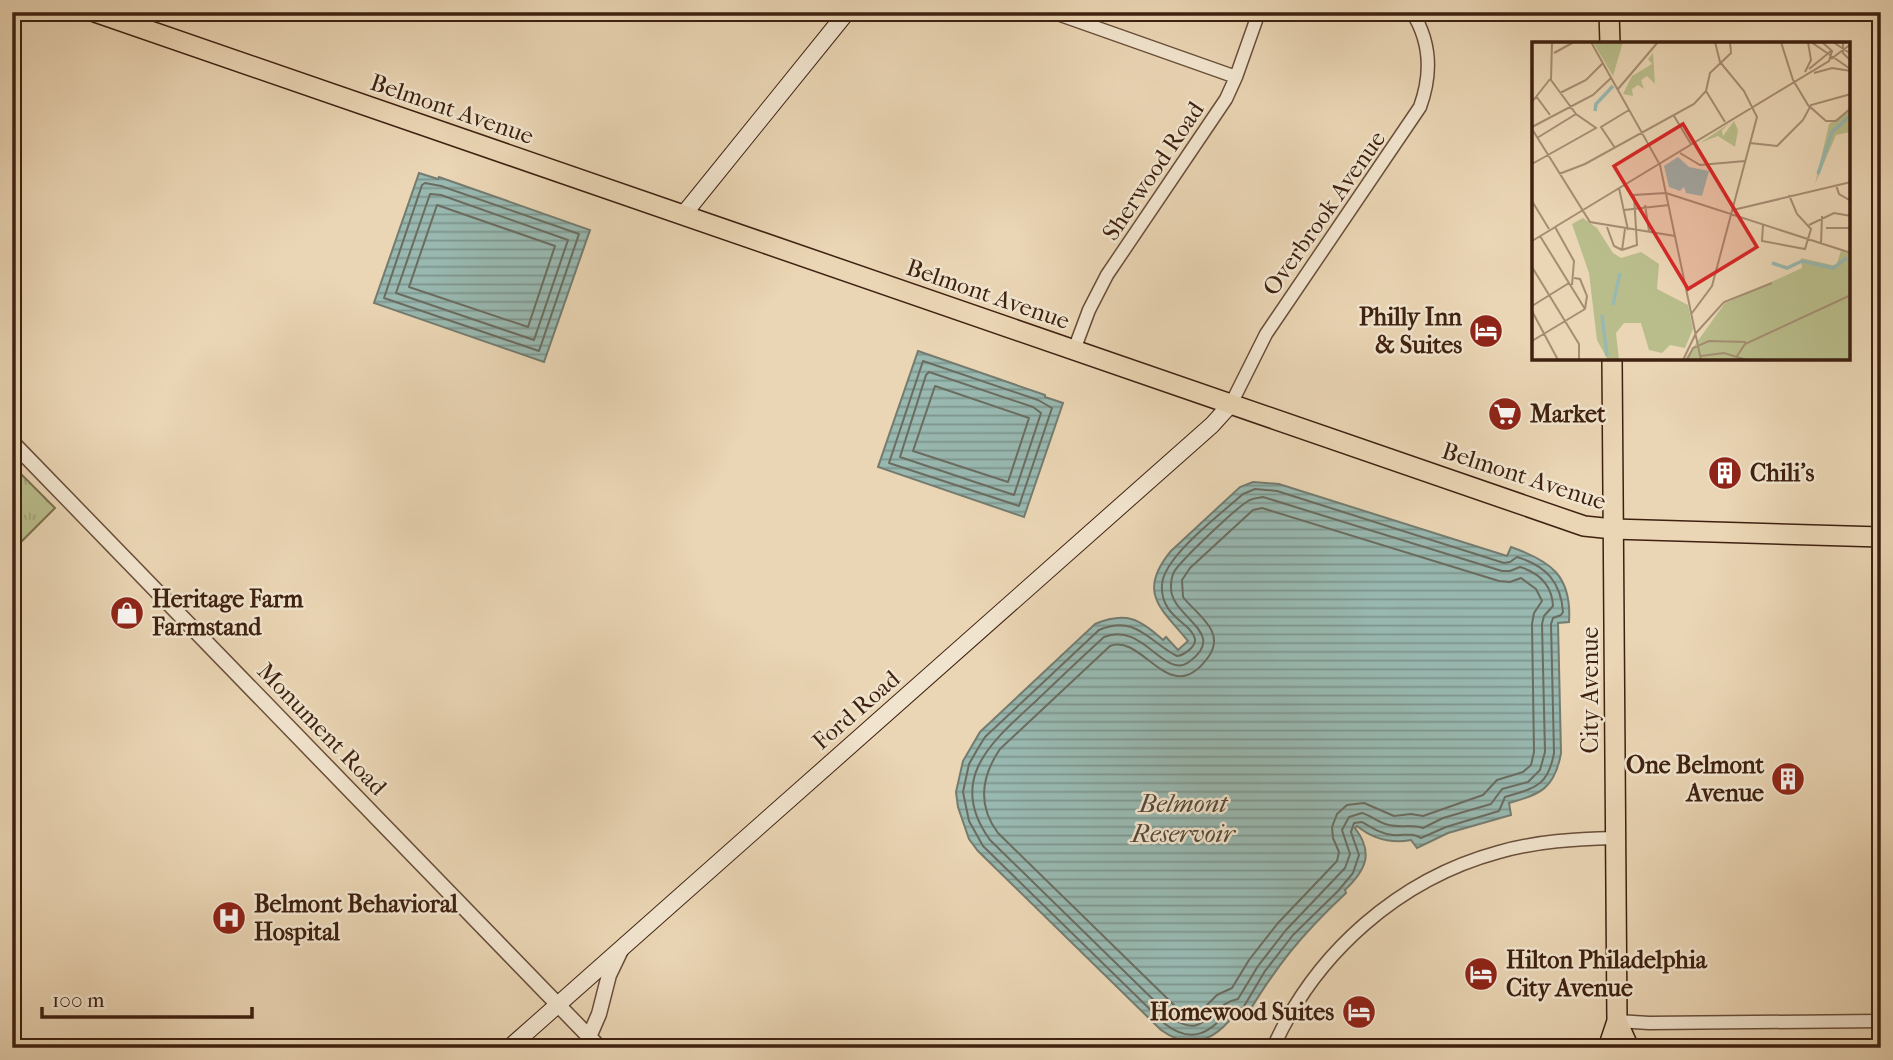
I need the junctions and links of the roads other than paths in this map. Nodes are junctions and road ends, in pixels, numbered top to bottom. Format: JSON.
{"nodes":[{"id":1,"x":94,"y":12,"type":"edge"},
{"id":2,"x":847,"y":12,"type":"edge"},
{"id":3,"x":1052,"y":12,"type":"edge"},
{"id":4,"x":1259,"y":12,"type":"edge"},
{"id":5,"x":1412,"y":12,"type":"edge"},
{"id":6,"x":1609,"y":12,"type":"edge"},
{"id":7,"x":1610,"y":42,"type":"edge"},
{"id":8,"x":1237,"y":77,"type":"junction"},
{"id":9,"x":684,"y":215,"type":"junction"},
{"id":10,"x":1074,"y":350,"type":"junction"},
{"id":11,"x":1612,"y":360,"type":"edge"},
{"id":12,"x":1231,"y":404,"type":"junction"},
{"id":13,"x":12,"y":442,"type":"edge"},
{"id":14,"x":1613,"y":529,"type":"junction"},
{"id":15,"x":1881,"y":537,"type":"edge"},
{"id":16,"x":1615,"y":838,"type":"junction"},
{"id":17,"x":625,"y":944,"type":"junction"},
{"id":18,"x":558,"y":1004,"type":"junction"},
{"id":19,"x":1617,"y":1021,"type":"junction"},
{"id":20,"x":1881,"y":1021,"type":"edge"},
{"id":21,"x":591,"y":1044,"type":"edge"},
{"id":22,"x":509,"y":1048,"type":"edge"},
{"id":23,"x":1273,"y":1048,"type":"edge"},
{"id":24,"x":1608,"y":1048,"type":"edge"},
{"id":25,"x":1629,"y":1048,"type":"edge"}],
"edges":[{"from":1,"to":9,"type":"main road","name":"Belmont Avenue"},
{"from":2,"to":9,"type":"main road"},
{"from":3,"to":8,"type":"street"},
{"from":4,"to":8,"type":"street","name":"Sherwood Road"},
{"from":5,"to":12,"type":"street","name":"Overbrook Avenue"},
{"from":6,"to":7,"type":"main road"},
{"from":8,"to":10,"type":"street","name":"Sherwood Road"},
{"from":9,"to":10,"type":"main road","name":"Belmont Avenue"},
{"from":10,"to":12,"type":"main road","name":"Belmont Avenue"},
{"from":11,"to":14,"type":"main road","name":"City Avenue"},
{"from":12,"to":14,"type":"main road","name":"Belmont Avenue"},
{"from":12,"to":17,"type":"main road","name":"Ford Road"},
{"from":13,"to":18,"type":"street","name":"Monument Road"},
{"from":14,"to":15,"type":"main road","name":"Belmont Avenue"},
{"from":14,"to":16,"type":"main road","name":"City Avenue"},
{"from":16,"to":19,"type":"main road","name":"City Avenue"},
{"from":16,"to":23,"type":"street"},
{"from":17,"to":18,"type":"main road","name":"Ford Road"},
{"from":17,"to":21,"type":"street"},
{"from":18,"to":21,"type":"street","name":"Monument Road"},
{"from":18,"to":22,"type":"main road","name":"Ford Road"},
{"from":19,"to":20,"type":"street"},
{"from":19,"to":24,"type":"main road","name":"City Avenue"},
{"from":19,"to":25,"type":"main road","name":"City Avenue"}]}
